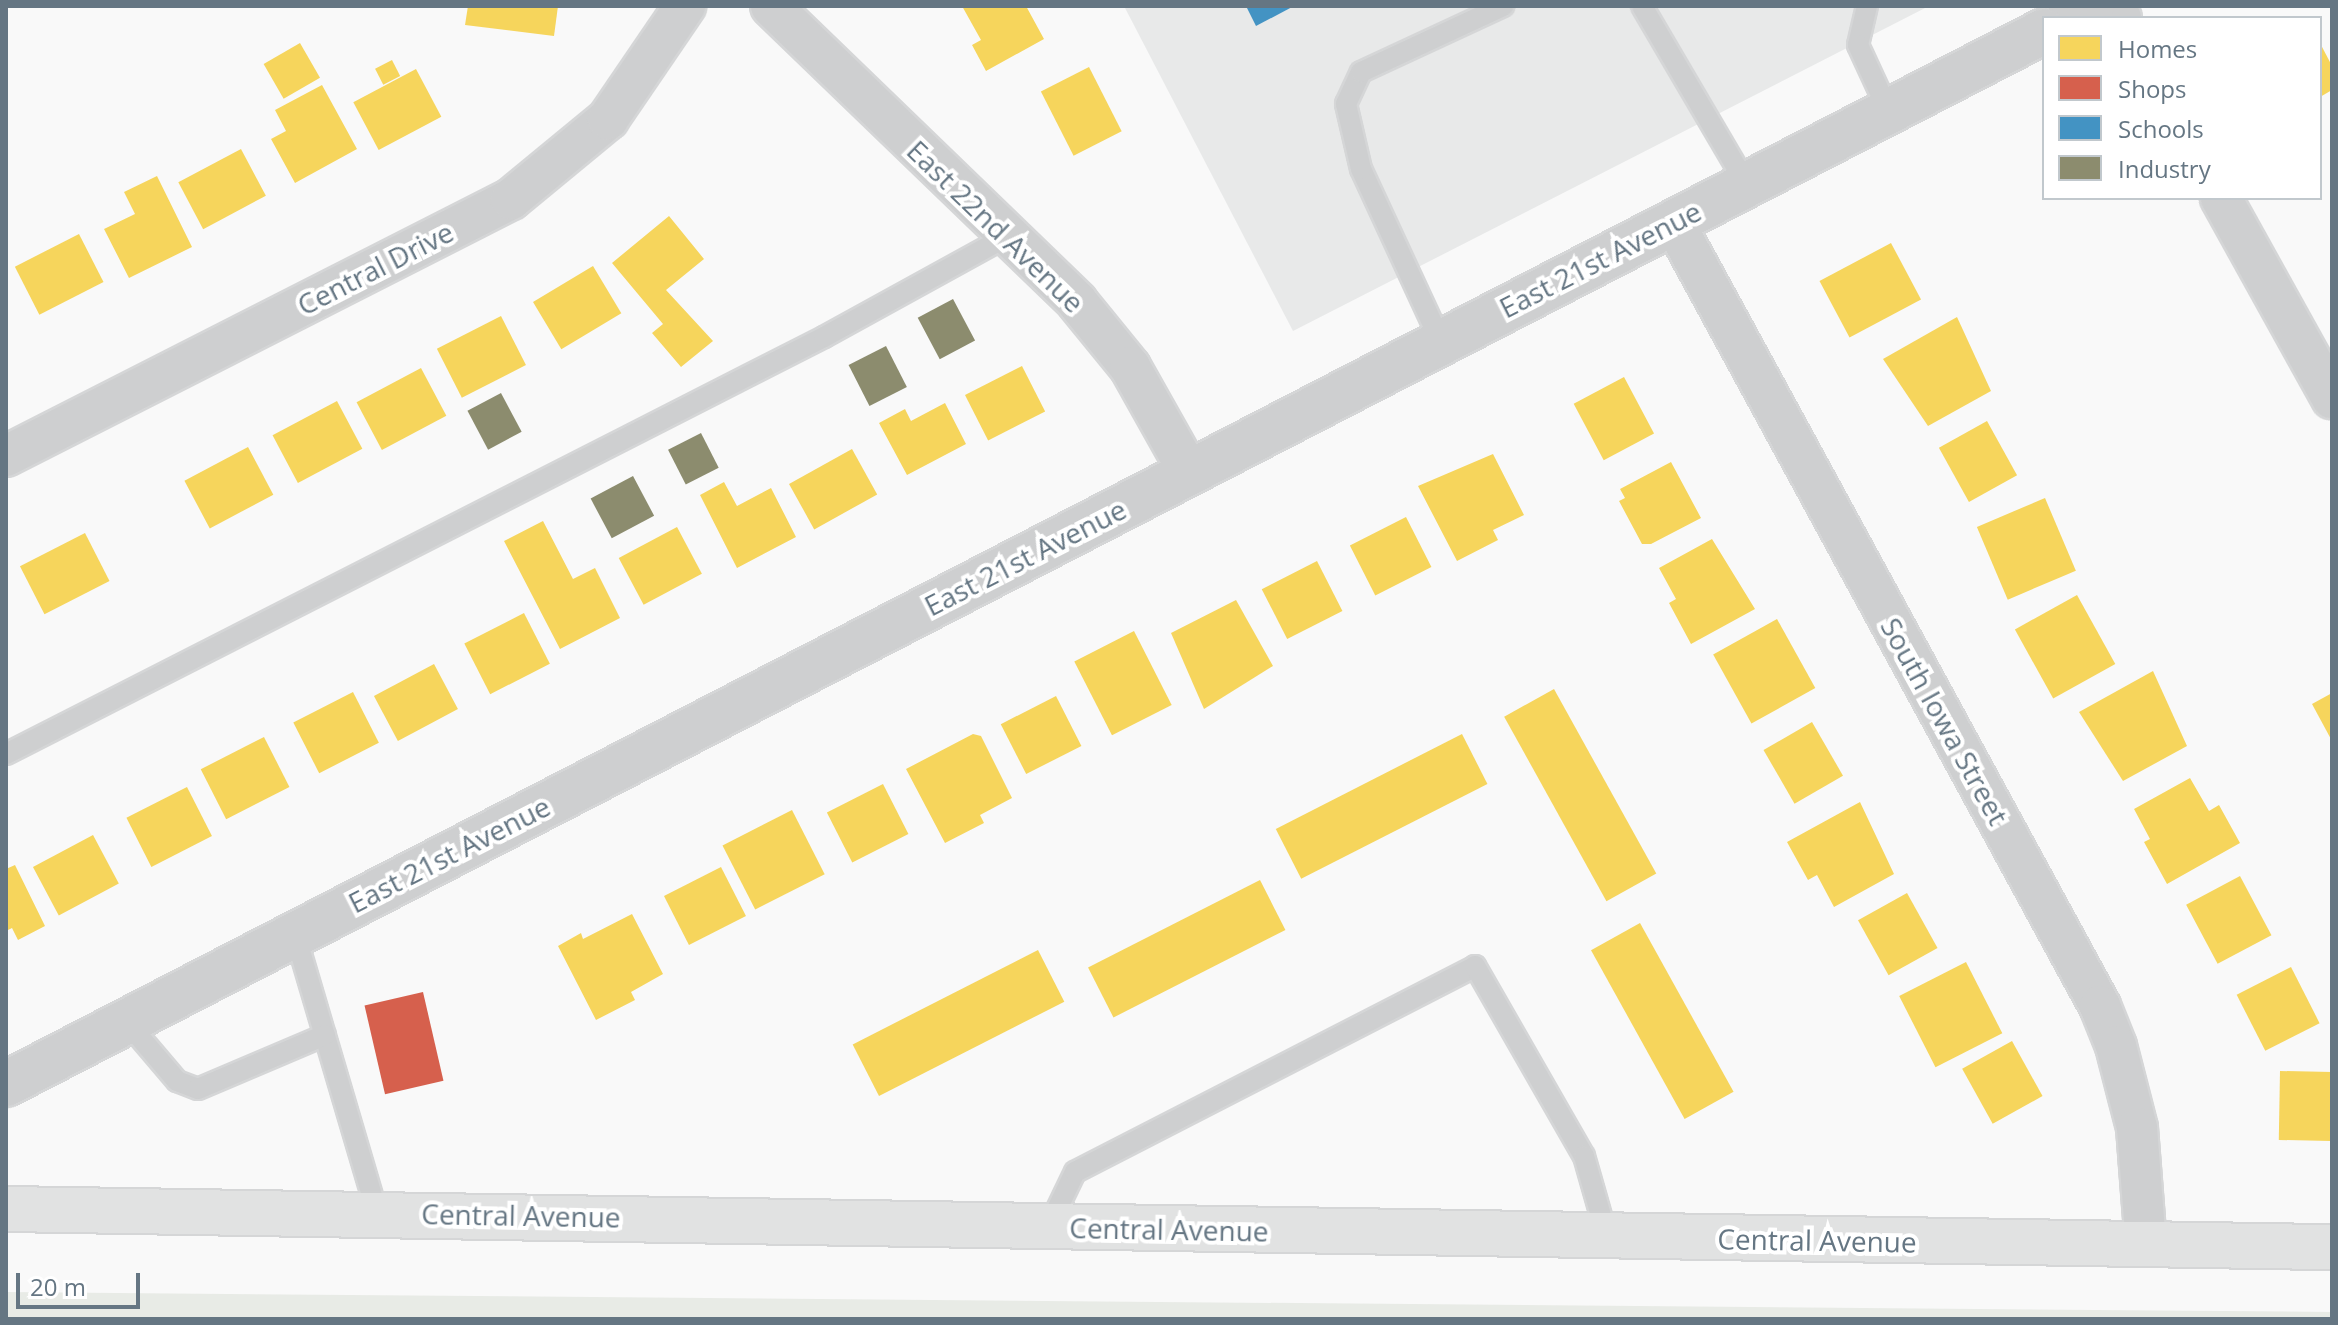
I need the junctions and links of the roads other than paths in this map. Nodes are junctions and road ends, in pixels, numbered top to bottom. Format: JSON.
{"nodes":[{"id":1,"x":685,"y":6,"type":"edge"},
{"id":2,"x":771,"y":6,"type":"edge"},
{"id":3,"x":1503,"y":6,"type":"edge"},
{"id":4,"x":1642,"y":6,"type":"edge"},
{"id":5,"x":1867,"y":6,"type":"edge"},
{"id":6,"x":2092,"y":6,"type":"edge"},
{"id":7,"x":2073,"y":16,"type":"edge"},
{"id":8,"x":2042,"y":32,"type":"edge"},
{"id":9,"x":1888,"y":110,"type":"junction"},
{"id":10,"x":1746,"y":183,"type":"junction"},
{"id":11,"x":2222,"y":200,"type":"edge"},
{"id":12,"x":1673,"y":221,"type":"junction"},
{"id":13,"x":1008,"y":236,"type":"junction"},
{"id":14,"x":1441,"y":342,"type":"junction"},
{"id":15,"x":2332,"y":398,"type":"edge"},
{"id":16,"x":7,"y":453,"type":"edge"},
{"id":17,"x":1189,"y":472,"type":"junction"},
{"id":18,"x":6,"y":754,"type":"edge"},
{"id":19,"x":295,"y":934,"type":"junction"},
{"id":20,"x":126,"y":1021,"type":"junction"},
{"id":21,"x":325,"y":1035,"type":"junction"},
{"id":22,"x":6,"y":1084,"type":"edge"},
{"id":23,"x":6,"y":1209,"type":"edge"},
{"id":24,"x":377,"y":1212,"type":"junction"},
{"id":25,"x":1049,"y":1226,"type":"junction"},
{"id":26,"x":1607,"y":1237,"type":"junction"},
{"id":27,"x":2146,"y":1245,"type":"junction"},
{"id":28,"x":2332,"y":1247,"type":"edge"}],
"edges":[{"from":1,"to":16,"type":"street","name":"Central Drive"},
{"from":2,"to":13,"type":"street","name":"East 22nd Avenue"},
{"from":3,"to":14,"type":"lane"},
{"from":4,"to":10,"type":"lane"},
{"from":5,"to":9,"type":"lane"},
{"from":6,"to":7,"type":"street"},
{"from":8,"to":9,"type":"street","name":"East 21st Avenue"},
{"from":9,"to":10,"type":"street","name":"East 21st Avenue"},
{"from":10,"to":12,"type":"street","name":"East 21st Avenue"},
{"from":11,"to":15,"type":"street"},
{"from":12,"to":14,"type":"street","name":"East 21st Avenue"},
{"from":12,"to":27,"type":"street","name":"South Iowa Street"},
{"from":13,"to":17,"type":"street","name":"East 22nd Avenue"},
{"from":13,"to":18,"type":"lane"},
{"from":14,"to":17,"type":"street","name":"East 21st Avenue"},
{"from":17,"to":19,"type":"street","name":"East 21st Avenue"},
{"from":19,"to":20,"type":"street","name":"East 21st Avenue"},
{"from":19,"to":21,"type":"lane"},
{"from":20,"to":21,"type":"lane"},
{"from":20,"to":22,"type":"street","name":"East 21st Avenue"},
{"from":21,"to":24,"type":"lane"},
{"from":23,"to":24,"type":"main road","name":"Central Avenue"},
{"from":24,"to":25,"type":"main road","name":"Central Avenue"},
{"from":25,"to":26,"type":"main road","name":"Central Avenue"},
{"from":25,"to":26,"type":"lane"},
{"from":26,"to":27,"type":"main road","name":"Central Avenue"},
{"from":27,"to":28,"type":"main road","name":"Central Avenue"}]}
